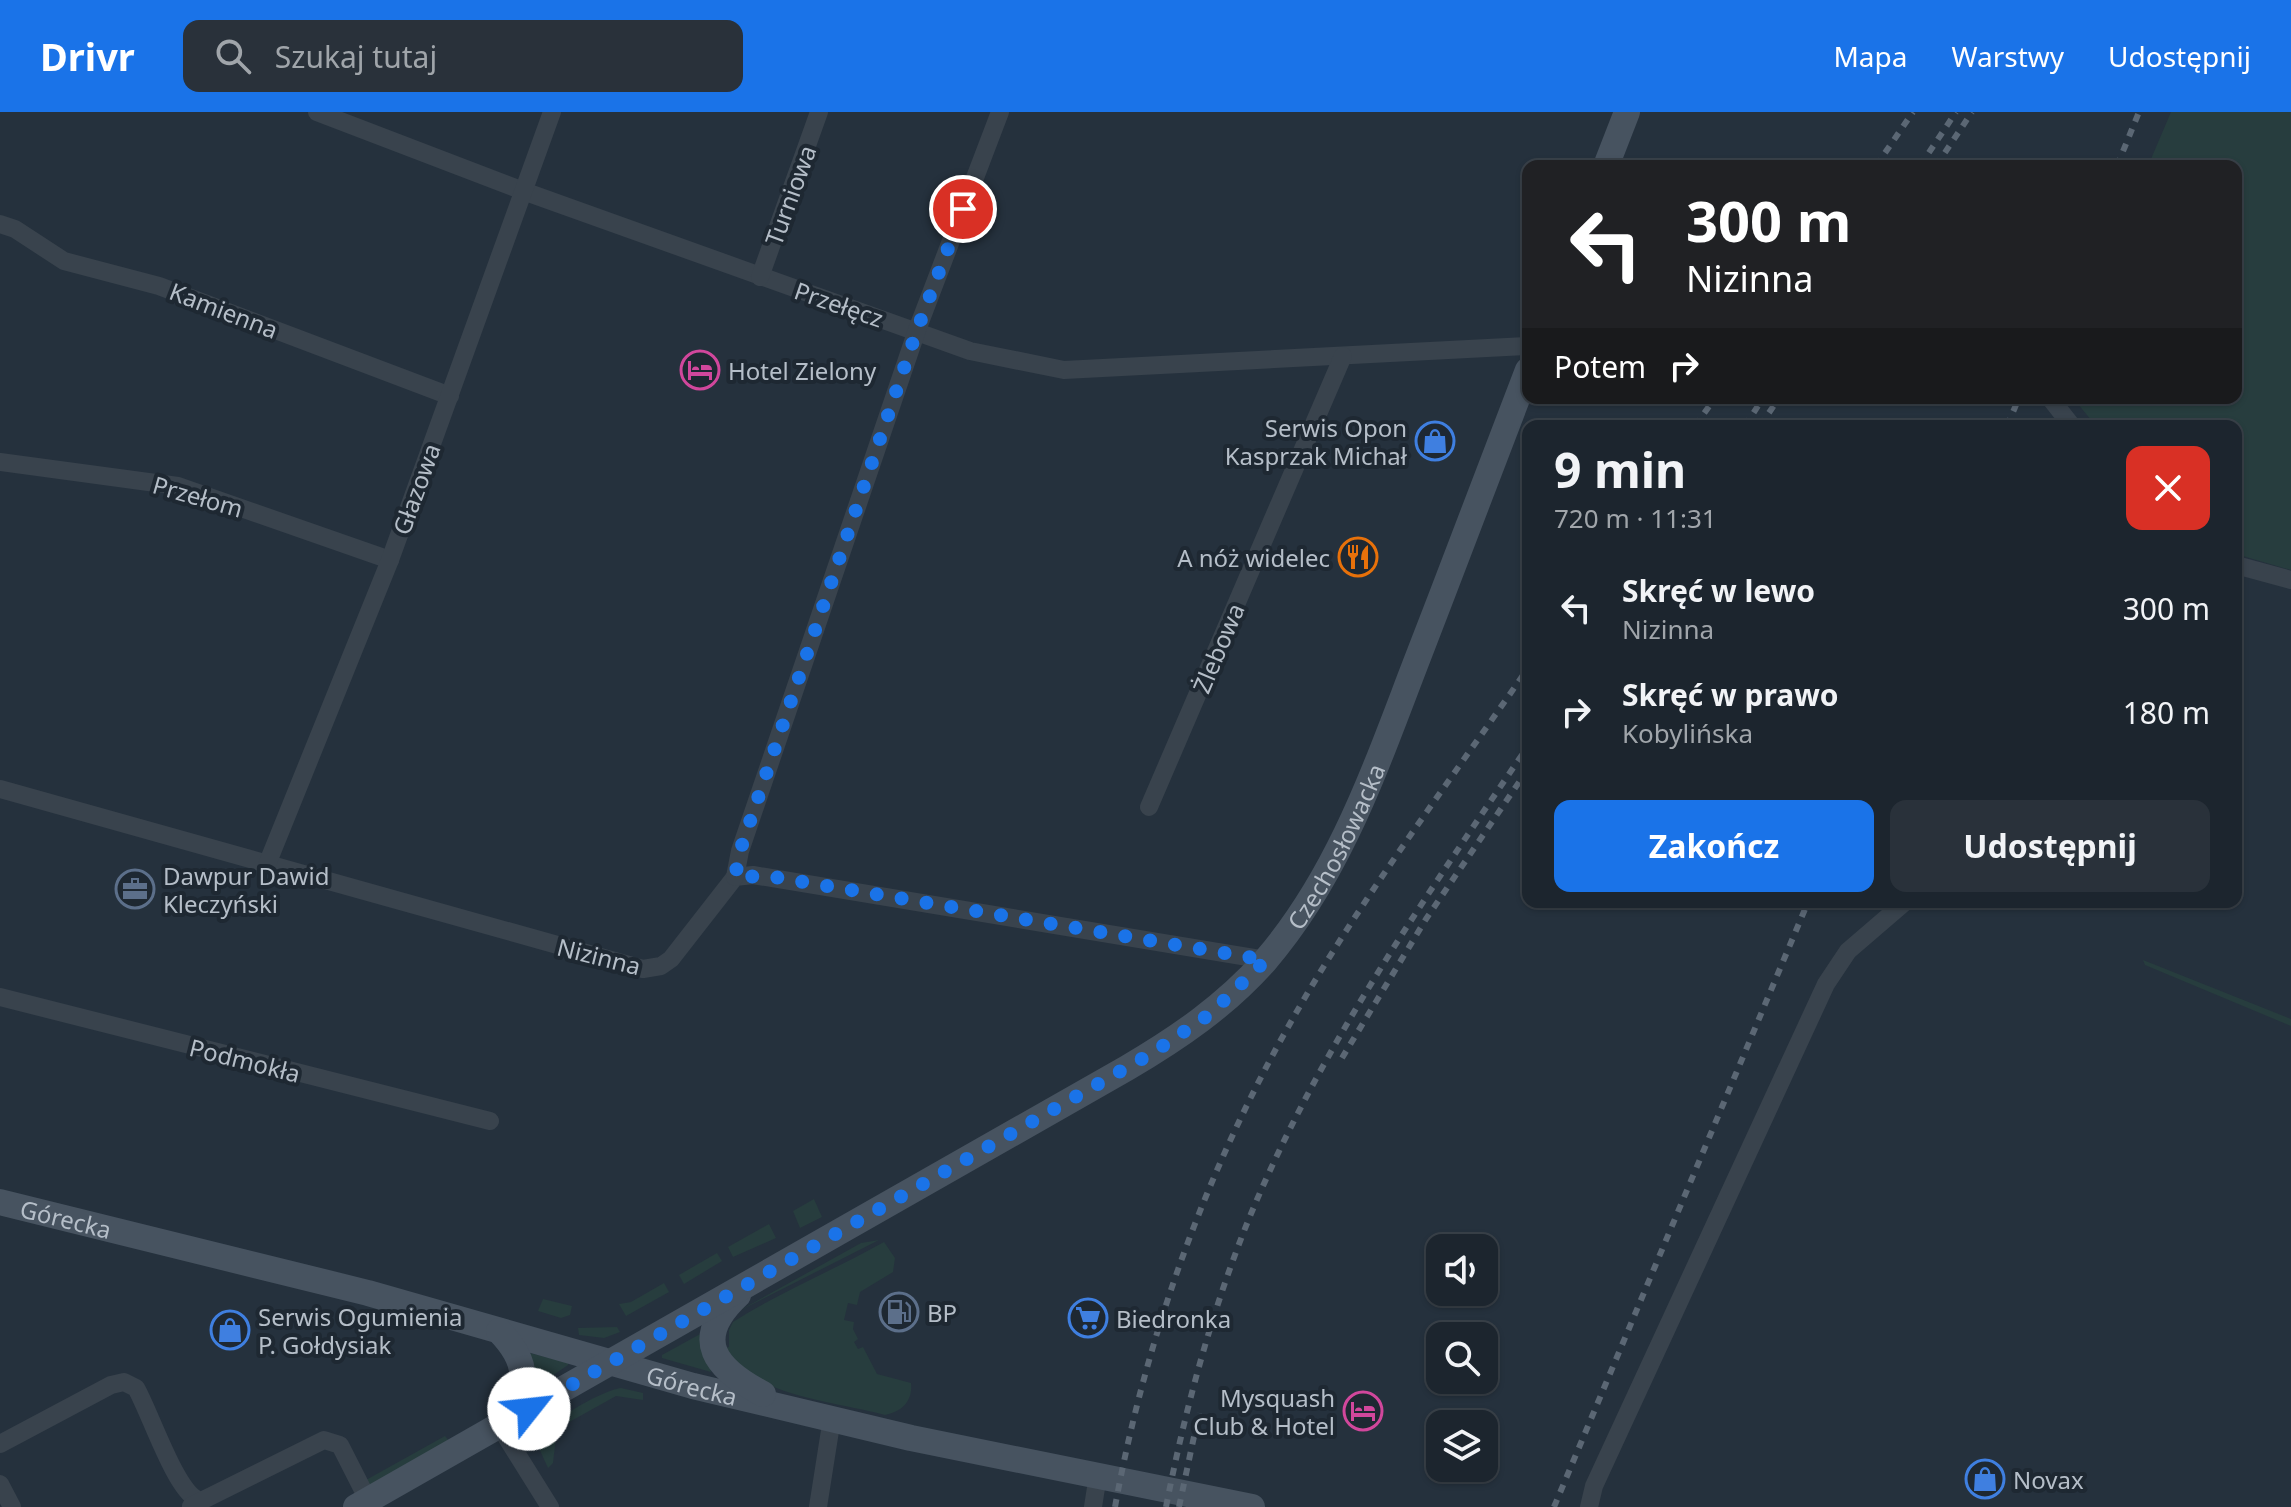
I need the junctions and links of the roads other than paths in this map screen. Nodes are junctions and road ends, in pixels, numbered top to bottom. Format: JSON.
{"nodes":[{"id":1,"x":317,"y":112,"type":"edge"},
{"id":2,"x":552,"y":112,"type":"edge"},
{"id":3,"x":819,"y":112,"type":"edge"},
{"id":4,"x":1000,"y":112,"type":"edge"},
{"id":5,"x":1627,"y":112,"type":"edge"},
{"id":6,"x":1608,"y":160,"type":"edge"},
{"id":7,"x":526,"y":192,"type":"junction"},
{"id":8,"x":0,"y":224,"type":"edge"},
{"id":9,"x":760,"y":277,"type":"junction"},
{"id":10,"x":917,"y":330,"type":"junction"},
{"id":11,"x":1522,"y":346,"type":"edge"},
{"id":12,"x":1343,"y":356,"type":"junction"},
{"id":13,"x":1522,"y":386,"type":"edge"},
{"id":14,"x":450,"y":396,"type":"junction"},
{"id":15,"x":2055,"y":404,"type":"edge"},
{"id":16,"x":2067,"y":420,"type":"edge"},
{"id":17,"x":0,"y":462,"type":"edge"},
{"id":18,"x":390,"y":560,"type":"junction"},
{"id":19,"x":2242,"y":567,"type":"edge"},
{"id":20,"x":2291,"y":580,"type":"edge"},
{"id":21,"x":0,"y":789,"type":"edge"},
{"id":22,"x":1149,"y":807,"type":"dead end"},
{"id":23,"x":268,"y":862,"type":"junction"},
{"id":24,"x":735,"y":877,"type":"junction"},
{"id":25,"x":1898,"y":908,"type":"edge"},
{"id":26,"x":1266,"y":960,"type":"junction"},
{"id":27,"x":0,"y":997,"type":"edge"},
{"id":28,"x":490,"y":1121,"type":"dead end"},
{"id":29,"x":0,"y":1202,"type":"edge"},
{"id":30,"x":757,"y":1277,"type":"junction"},
{"id":31,"x":499,"y":1331,"type":"junction"},
{"id":32,"x":608,"y":1363,"type":"junction"},
{"id":33,"x":791,"y":1409,"type":"junction"},
{"id":34,"x":832,"y":1418,"type":"junction"},
{"id":35,"x":500,"y":1427,"type":"junction"},
{"id":36,"x":0,"y":1444,"type":"edge"},
{"id":37,"x":1098,"y":1475,"type":"junction"},
{"id":38,"x":0,"y":1484,"type":"edge"},
{"id":39,"x":194,"y":1504,"type":"edge"},
{"id":40,"x":362,"y":1504,"type":"edge"},
{"id":41,"x":12,"y":1507,"type":"edge"},
{"id":42,"x":550,"y":1507,"type":"edge"},
{"id":43,"x":818,"y":1507,"type":"edge"},
{"id":44,"x":1093,"y":1507,"type":"edge"},
{"id":45,"x":1252,"y":1507,"type":"edge"},
{"id":46,"x":1589,"y":1507,"type":"edge"}],
"edges":[{"from":1,"to":7,"type":"street","name":"Przełęcz"},
{"from":2,"to":7,"type":"street","name":"Głazowa"},
{"from":3,"to":9,"type":"street","name":"Turniowa"},
{"from":4,"to":10,"type":"street"},
{"from":5,"to":6,"type":"street"},
{"from":7,"to":9,"type":"street","name":"Przełęcz"},
{"from":7,"to":14,"type":"street","name":"Głazowa"},
{"from":8,"to":14,"type":"street","name":"Kamienna"},
{"from":9,"to":10,"type":"street","name":"Przełęcz"},
{"from":10,"to":12,"type":"street","name":"Przełęcz"},
{"from":10,"to":24,"type":"street"},
{"from":11,"to":12,"type":"street","name":"Przełęcz"},
{"from":12,"to":22,"type":"street","name":"Żlebowa"},
{"from":13,"to":26,"type":"street","name":"Czechosłowacka"},
{"from":14,"to":18,"type":"street","name":"Głazowa"},
{"from":15,"to":16,"type":"street"},
{"from":17,"to":18,"type":"street","name":"Przełom"},
{"from":18,"to":23,"type":"street","name":"Głazowa"},
{"from":19,"to":20,"type":"street"},
{"from":21,"to":23,"type":"street","name":"Nizinna"},
{"from":23,"to":24,"type":"street","name":"Nizinna"},
{"from":24,"to":26,"type":"street"},
{"from":25,"to":46,"type":"street"},
{"from":26,"to":30,"type":"street","name":"Czechosłowacka"},
{"from":27,"to":28,"type":"street","name":"Podmokła"},
{"from":29,"to":31,"type":"street","name":"Górecka"},
{"from":30,"to":32,"type":"street","name":"Czechosłowacka"},
{"from":30,"to":33,"type":"street"},
{"from":31,"to":32,"type":"street","name":"Górecka"},
{"from":31,"to":35,"type":"street"},
{"from":32,"to":33,"type":"street","name":"Górecka"},
{"from":32,"to":35,"type":"street","name":"Czechosłowacka"},
{"from":33,"to":34,"type":"street","name":"Górecka"},
{"from":34,"to":37,"type":"street","name":"Górecka"},
{"from":34,"to":43,"type":"street"},
{"from":35,"to":40,"type":"street","name":"Czechosłowacka"},
{"from":35,"to":42,"type":"street"},
{"from":36,"to":39,"type":"street","name":"Czechosłowacka"},
{"from":37,"to":44,"type":"street"},
{"from":37,"to":45,"type":"street","name":"Górecka"},
{"from":38,"to":41,"type":"street"},
{"from":39,"to":40,"type":"street","name":"Czechosłowacka"}]}
